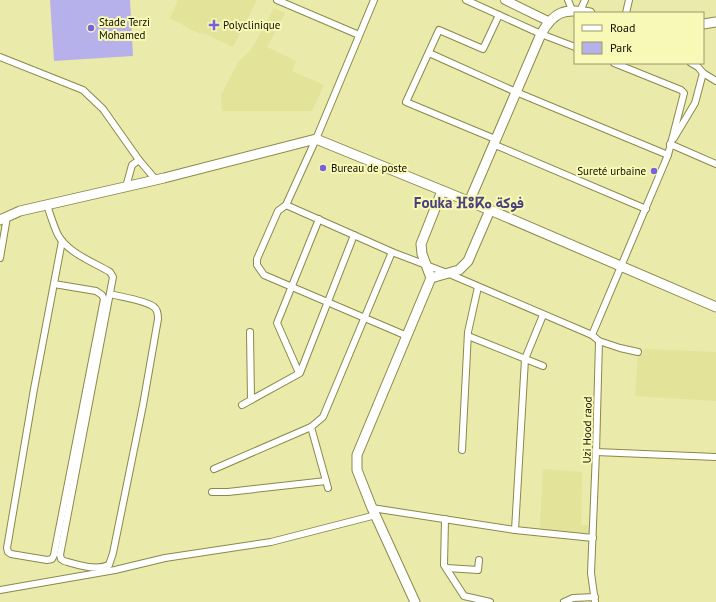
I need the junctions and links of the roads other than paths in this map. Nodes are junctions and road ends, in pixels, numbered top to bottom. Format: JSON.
{"nodes":[{"id":1,"x":277,"y":0,"type":"edge"},
{"id":2,"x":374,"y":0,"type":"edge"},
{"id":3,"x":466,"y":0,"type":"edge"},
{"id":4,"x":505,"y":0,"type":"edge"},
{"id":5,"x":568,"y":0,"type":"edge"},
{"id":6,"x":584,"y":0,"type":"edge"},
{"id":7,"x":629,"y":0,"type":"edge"},
{"id":8,"x":519,"y":3,"type":"edge"},
{"id":9,"x":576,"y":10,"type":"junction"},
{"id":10,"x":585,"y":12,"type":"edge"},
{"id":11,"x":626,"y":12,"type":"edge"},
{"id":12,"x":499,"y":14,"type":"junction"},
{"id":13,"x":548,"y":21,"type":"junction"},
{"id":14,"x":716,"y":22,"type":"edge"},
{"id":15,"x":704,"y":24,"type":"edge"},
{"id":16,"x":541,"y":34,"type":"junction"},
{"id":17,"x":359,"y":35,"type":"junction"},
{"id":18,"x":574,"y":47,"type":"edge"},
{"id":19,"x":429,"y":52,"type":"junction"},
{"id":20,"x":0,"y":57,"type":"edge"},
{"id":21,"x":616,"y":64,"type":"edge"},
{"id":22,"x":693,"y":64,"type":"edge"},
{"id":23,"x":703,"y":73,"type":"junction"},
{"id":24,"x":716,"y":81,"type":"edge"},
{"id":25,"x":516,"y":92,"type":"junction"},
{"id":26,"x":316,"y":139,"type":"junction"},
{"id":27,"x":494,"y":141,"type":"junction"},
{"id":28,"x":670,"y":144,"type":"junction"},
{"id":29,"x":668,"y":155,"type":"junction"},
{"id":30,"x":139,"y":160,"type":"junction"},
{"id":31,"x":716,"y":164,"type":"edge"},
{"id":32,"x":156,"y":180,"type":"junction"},
{"id":33,"x":126,"y":187,"type":"junction"},
{"id":34,"x":442,"y":191,"type":"junction"},
{"id":35,"x":469,"y":202,"type":"junction"},
{"id":36,"x":286,"y":204,"type":"junction"},
{"id":37,"x":47,"y":205,"type":"junction"},
{"id":38,"x":646,"y":209,"type":"junction"},
{"id":39,"x":490,"y":210,"type":"junction"},
{"id":40,"x":4,"y":219,"type":"edge"},
{"id":41,"x":319,"y":219,"type":"junction"},
{"id":42,"x":354,"y":235,"type":"junction"},
{"id":43,"x":62,"y":241,"type":"junction"},
{"id":44,"x":392,"y":252,"type":"junction"},
{"id":45,"x":0,"y":258,"type":"edge"},
{"id":46,"x":425,"y":264,"type":"junction"},
{"id":47,"x":622,"y":267,"type":"junction"},
{"id":48,"x":447,"y":273,"type":"junction"},
{"id":49,"x":431,"y":278,"type":"junction"},
{"id":50,"x":54,"y":284,"type":"junction"},
{"id":51,"x":292,"y":287,"type":"junction"},
{"id":52,"x":478,"y":287,"type":"junction"},
{"id":53,"x":110,"y":294,"type":"junction"},
{"id":54,"x":328,"y":302,"type":"junction"},
{"id":55,"x":716,"y":307,"type":"edge"},
{"id":56,"x":543,"y":315,"type":"junction"},
{"id":57,"x":365,"y":318,"type":"junction"},
{"id":58,"x":250,"y":332,"type":"dead end"},
{"id":59,"x":592,"y":335,"type":"junction"},
{"id":60,"x":407,"y":336,"type":"junction"},
{"id":61,"x":468,"y":336,"type":"junction"},
{"id":62,"x":599,"y":341,"type":"junction"},
{"id":63,"x":638,"y":352,"type":"dead end"},
{"id":64,"x":525,"y":359,"type":"junction"},
{"id":65,"x":543,"y":366,"type":"dead end"},
{"id":66,"x":299,"y":373,"type":"junction"},
{"id":67,"x":251,"y":400,"type":"junction"},
{"id":68,"x":242,"y":405,"type":"dead end"},
{"id":69,"x":311,"y":427,"type":"junction"},
{"id":70,"x":462,"y":450,"type":"dead end"},
{"id":71,"x":596,"y":452,"type":"junction"},
{"id":72,"x":716,"y":457,"type":"edge"},
{"id":73,"x":214,"y":469,"type":"dead end"},
{"id":74,"x":326,"y":481,"type":"junction"},
{"id":75,"x":328,"y":488,"type":"dead end"},
{"id":76,"x":212,"y":492,"type":"dead end"},
{"id":77,"x":374,"y":511,"type":"junction"},
{"id":78,"x":445,"y":519,"type":"junction"},
{"id":79,"x":516,"y":530,"type":"junction"},
{"id":80,"x":593,"y":538,"type":"junction"},
{"id":81,"x":479,"y":560,"type":"dead end"},
{"id":82,"x":447,"y":568,"type":"junction"},
{"id":83,"x":0,"y":590,"type":"edge"},
{"id":84,"x":595,"y":600,"type":"edge"},
{"id":85,"x":415,"y":602,"type":"edge"},
{"id":86,"x":490,"y":602,"type":"edge"},
{"id":87,"x":564,"y":602,"type":"edge"}],
"edges":[{"from":1,"to":17,"type":"street"},
{"from":2,"to":17,"type":"street"},
{"from":3,"to":12,"type":"street"},
{"from":4,"to":8,"type":"street"},
{"from":5,"to":9,"type":"street"},
{"from":6,"to":9,"type":"street"},
{"from":7,"to":11,"type":"street"},
{"from":8,"to":13,"type":"street"},
{"from":9,"to":10,"type":"main road"},
{"from":9,"to":13,"type":"main road"},
{"from":12,"to":16,"type":"street"},
{"from":12,"to":19,"type":"street"},
{"from":13,"to":16,"type":"main road"},
{"from":14,"to":15,"type":"main road"},
{"from":16,"to":18,"type":"street"},
{"from":16,"to":25,"type":"main road"},
{"from":17,"to":26,"type":"street"},
{"from":19,"to":25,"type":"street"},
{"from":19,"to":27,"type":"street"},
{"from":20,"to":30,"type":"street"},
{"from":21,"to":28,"type":"street"},
{"from":22,"to":23,"type":"street"},
{"from":23,"to":24,"type":"street"},
{"from":23,"to":28,"type":"street"},
{"from":25,"to":27,"type":"main road"},
{"from":25,"to":29,"type":"street"},
{"from":26,"to":32,"type":"main road"},
{"from":26,"to":34,"type":"main road"},
{"from":26,"to":36,"type":"street"},
{"from":27,"to":35,"type":"main road"},
{"from":27,"to":38,"type":"street"},
{"from":28,"to":29,"type":"street"},
{"from":28,"to":31,"type":"street"},
{"from":29,"to":38,"type":"street"},
{"from":30,"to":32,"type":"street"},
{"from":30,"to":33,"type":"street"},
{"from":32,"to":33,"type":"main road"},
{"from":33,"to":37,"type":"main road"},
{"from":34,"to":35,"type":"main road"},
{"from":34,"to":46,"type":"main road"},
{"from":35,"to":39,"type":"main road"},
{"from":36,"to":41,"type":"street"},
{"from":36,"to":51,"type":"street"},
{"from":37,"to":40,"type":"main road"},
{"from":37,"to":43,"type":"street"},
{"from":38,"to":47,"type":"street"},
{"from":39,"to":47,"type":"main road"},
{"from":39,"to":48,"type":"main road"},
{"from":40,"to":45,"type":"street"},
{"from":41,"to":42,"type":"street"},
{"from":41,"to":51,"type":"street"},
{"from":42,"to":44,"type":"street"},
{"from":42,"to":54,"type":"street"},
{"from":43,"to":50,"type":"street"},
{"from":43,"to":53,"type":"street"},
{"from":44,"to":46,"type":"street"},
{"from":44,"to":57,"type":"street"},
{"from":46,"to":48,"type":"street"},
{"from":46,"to":49,"type":"main road"},
{"from":47,"to":55,"type":"main road"},
{"from":47,"to":59,"type":"street"},
{"from":48,"to":49,"type":"main road"},
{"from":48,"to":52,"type":"street"},
{"from":49,"to":60,"type":"main road"},
{"from":50,"to":50,"type":"street"},
{"from":51,"to":54,"type":"street"},
{"from":51,"to":66,"type":"street"},
{"from":52,"to":56,"type":"street"},
{"from":52,"to":61,"type":"street"},
{"from":53,"to":53,"type":"street"},
{"from":54,"to":57,"type":"street"},
{"from":54,"to":66,"type":"street"},
{"from":56,"to":59,"type":"street"},
{"from":56,"to":64,"type":"street"},
{"from":57,"to":60,"type":"street"},
{"from":57,"to":69,"type":"street"},
{"from":58,"to":67,"type":"street"},
{"from":59,"to":62,"type":"street"},
{"from":60,"to":77,"type":"main road"},
{"from":61,"to":64,"type":"street"},
{"from":61,"to":70,"type":"street"},
{"from":62,"to":63,"type":"street"},
{"from":62,"to":71,"type":"street","name":"Uzi Hood raod"},
{"from":64,"to":65,"type":"street"},
{"from":64,"to":79,"type":"street"},
{"from":66,"to":67,"type":"street"},
{"from":67,"to":68,"type":"street"},
{"from":69,"to":73,"type":"street"},
{"from":69,"to":74,"type":"street"},
{"from":71,"to":72,"type":"street"},
{"from":71,"to":80,"type":"street","name":"Uzi Hood raod"},
{"from":74,"to":75,"type":"street"},
{"from":74,"to":76,"type":"street"},
{"from":77,"to":78,"type":"street"},
{"from":77,"to":83,"type":"street"},
{"from":77,"to":85,"type":"main road"},
{"from":78,"to":79,"type":"street"},
{"from":78,"to":82,"type":"street"},
{"from":79,"to":80,"type":"street"},
{"from":80,"to":84,"type":"street","name":"Uzi Hood raod"},
{"from":81,"to":82,"type":"street"},
{"from":82,"to":86,"type":"street"},
{"from":84,"to":87,"type":"street"}]}
